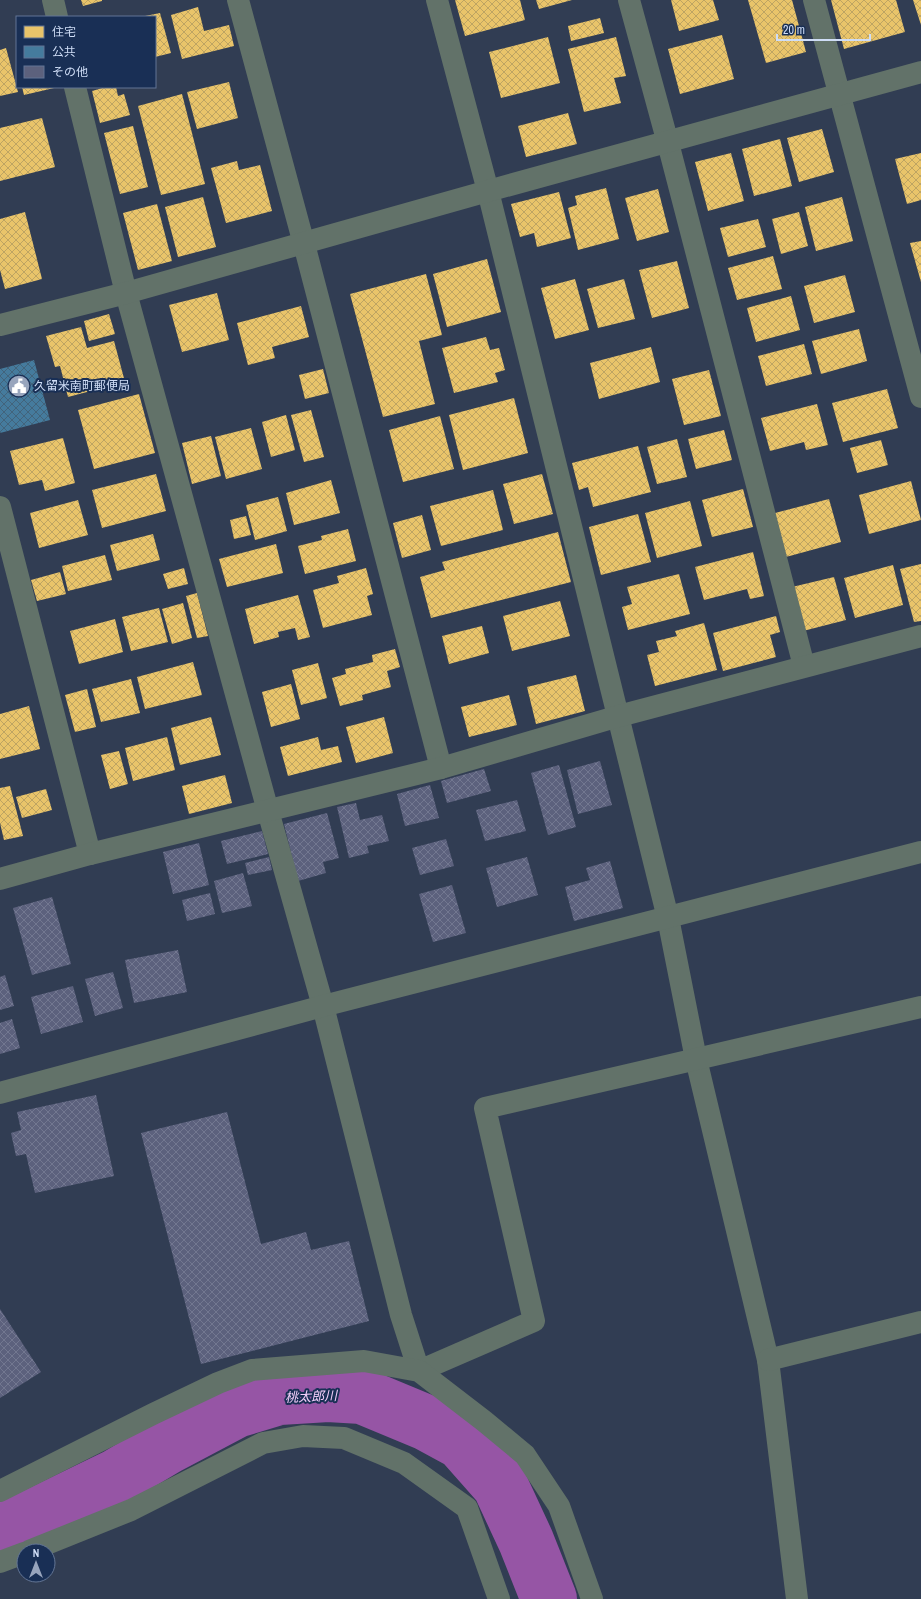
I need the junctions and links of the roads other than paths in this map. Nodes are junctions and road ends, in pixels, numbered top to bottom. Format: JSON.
{"nodes":[{"id":1,"x":53,"y":0,"type":"edge"},
{"id":2,"x":238,"y":0,"type":"edge"},
{"id":3,"x":437,"y":0,"type":"edge"},
{"id":4,"x":629,"y":0,"type":"edge"},
{"id":5,"x":814,"y":0,"type":"edge"},
{"id":6,"x":57,"y":16,"type":"edge"},
{"id":7,"x":921,"y":72,"type":"edge"},
{"id":8,"x":75,"y":88,"type":"edge"},
{"id":9,"x":839,"y":95,"type":"junction"},
{"id":10,"x":668,"y":143,"type":"junction"},
{"id":11,"x":488,"y":191,"type":"junction"},
{"id":12,"x":304,"y":244,"type":"junction"},
{"id":13,"x":126,"y":293,"type":"junction"},
{"id":14,"x":0,"y":325,"type":"edge"},
{"id":15,"x":921,"y":397,"type":"edge"},
{"id":16,"x":0,"y":507,"type":"edge"},
{"id":17,"x":921,"y":636,"type":"edge"},
{"id":18,"x":804,"y":666,"type":"junction"},
{"id":19,"x":619,"y":716,"type":"junction"},
{"id":20,"x":441,"y":768,"type":"junction"},
{"id":21,"x":268,"y":811,"type":"junction"},
{"id":22,"x":921,"y":852,"type":"edge"},
{"id":23,"x":90,"y":854,"type":"junction"},
{"id":24,"x":0,"y":879,"type":"edge"},
{"id":25,"x":668,"y":918,"type":"junction"},
{"id":26,"x":323,"y":1006,"type":"junction"},
{"id":27,"x":921,"y":1007,"type":"edge"},
{"id":28,"x":696,"y":1059,"type":"junction"},
{"id":29,"x":0,"y":1093,"type":"edge"},
{"id":30,"x":921,"y":1322,"type":"edge"},
{"id":31,"x":768,"y":1360,"type":"junction"},
{"id":32,"x":419,"y":1371,"type":"junction"},
{"id":33,"x":0,"y":1491,"type":"edge"},
{"id":34,"x":49,"y":1543,"type":"edge"},
{"id":35,"x":16,"y":1556,"type":"edge"},
{"id":36,"x":0,"y":1562,"type":"edge"},
{"id":37,"x":499,"y":1599,"type":"edge"},
{"id":38,"x":592,"y":1599,"type":"edge"},
{"id":39,"x":797,"y":1599,"type":"edge"}],
"edges":[{"from":1,"to":6,"type":"street"},
{"from":2,"to":12,"type":"street"},
{"from":3,"to":11,"type":"street"},
{"from":4,"to":10,"type":"street"},
{"from":5,"to":9,"type":"street"},
{"from":7,"to":9,"type":"street"},
{"from":8,"to":13,"type":"street"},
{"from":9,"to":10,"type":"street"},
{"from":9,"to":15,"type":"street"},
{"from":10,"to":11,"type":"street"},
{"from":10,"to":18,"type":"street"},
{"from":11,"to":12,"type":"street"},
{"from":11,"to":19,"type":"street"},
{"from":12,"to":13,"type":"street"},
{"from":12,"to":20,"type":"street"},
{"from":13,"to":14,"type":"street"},
{"from":13,"to":21,"type":"street"},
{"from":16,"to":23,"type":"street"},
{"from":17,"to":18,"type":"street"},
{"from":18,"to":19,"type":"street"},
{"from":19,"to":20,"type":"street"},
{"from":19,"to":25,"type":"street"},
{"from":20,"to":21,"type":"street"},
{"from":21,"to":23,"type":"street"},
{"from":21,"to":26,"type":"street"},
{"from":22,"to":25,"type":"street"},
{"from":23,"to":24,"type":"street"},
{"from":25,"to":26,"type":"street"},
{"from":25,"to":28,"type":"street"},
{"from":26,"to":29,"type":"street"},
{"from":26,"to":32,"type":"street"},
{"from":27,"to":28,"type":"street"},
{"from":28,"to":31,"type":"street"},
{"from":28,"to":32,"type":"street"},
{"from":30,"to":31,"type":"street"},
{"from":31,"to":39,"type":"street"},
{"from":32,"to":33,"type":"street"},
{"from":32,"to":38,"type":"street"},
{"from":34,"to":37,"type":"street"},
{"from":35,"to":36,"type":"street"}]}
